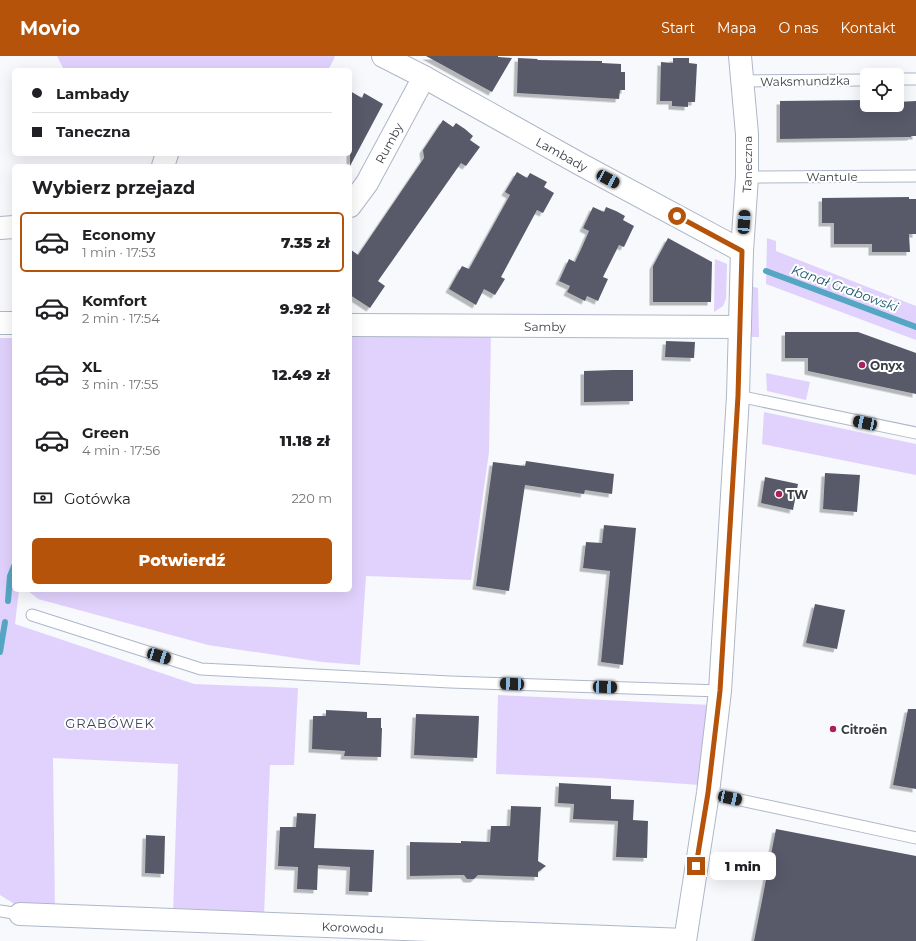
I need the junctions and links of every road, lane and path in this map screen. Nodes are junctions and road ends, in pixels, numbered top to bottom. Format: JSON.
{"nodes":[{"id":1,"x":383,"y":56,"type":"edge"},
{"id":2,"x":740,"y":56,"type":"edge"},
{"id":3,"x":424,"y":77,"type":"junction"},
{"id":4,"x":904,"y":79,"type":"edge"},
{"id":5,"x":916,"y":79,"type":"edge"},
{"id":6,"x":860,"y":80,"type":"edge"},
{"id":7,"x":743,"y":82,"type":"junction"},
{"id":8,"x":916,"y":176,"type":"edge"},
{"id":9,"x":747,"y":177,"type":"junction"},
{"id":10,"x":352,"y":203,"type":"edge"},
{"id":11,"x":12,"y":227,"type":"edge"},
{"id":12,"x":0,"y":228,"type":"edge"},
{"id":13,"x":742,"y":251,"type":"junction"},
{"id":14,"x":0,"y":323,"type":"edge"},
{"id":15,"x":12,"y":323,"type":"edge"},
{"id":16,"x":352,"y":325,"type":"edge"},
{"id":17,"x":740,"y":327,"type":"junction"},
{"id":18,"x":738,"y":396,"type":"junction"},
{"id":19,"x":916,"y":433,"type":"edge"},
{"id":20,"x":32,"y":615,"type":"dead end"},
{"id":21,"x":720,"y":691,"type":"junction"},
{"id":22,"x":708,"y":793,"type":"junction"},
{"id":23,"x":916,"y":838,"type":"edge"},
{"id":24,"x":10,"y":912,"type":"edge"},
{"id":25,"x":685,"y":940,"type":"edge"}],
"edges":[{"from":1,"to":3,"type":"street","name":"Lambady"},
{"from":2,"to":7,"type":"street","name":"Taneczna"},
{"from":3,"to":10,"type":"street","name":"Rumby"},
{"from":3,"to":13,"type":"street","name":"Lambady"},
{"from":4,"to":5,"type":"lane"},
{"from":6,"to":7,"type":"lane","name":"Waksmundzka"},
{"from":7,"to":9,"type":"street","name":"Taneczna"},
{"from":8,"to":9,"type":"lane","name":"Wantule"},
{"from":9,"to":13,"type":"street","name":"Taneczna"},
{"from":11,"to":12,"type":"street"},
{"from":13,"to":17,"type":"street","name":"Taneczna"},
{"from":14,"to":15,"type":"street"},
{"from":16,"to":17,"type":"street","name":"Samby"},
{"from":17,"to":18,"type":"street","name":"Taneczna"},
{"from":18,"to":19,"type":"lane"},
{"from":18,"to":21,"type":"street","name":"Taneczna"},
{"from":20,"to":21,"type":"lane"},
{"from":21,"to":22,"type":"street","name":"Taneczna"},
{"from":22,"to":23,"type":"lane"},
{"from":22,"to":25,"type":"street","name":"Taneczna"},
{"from":24,"to":25,"type":"street","name":"Korowodu"}]}
